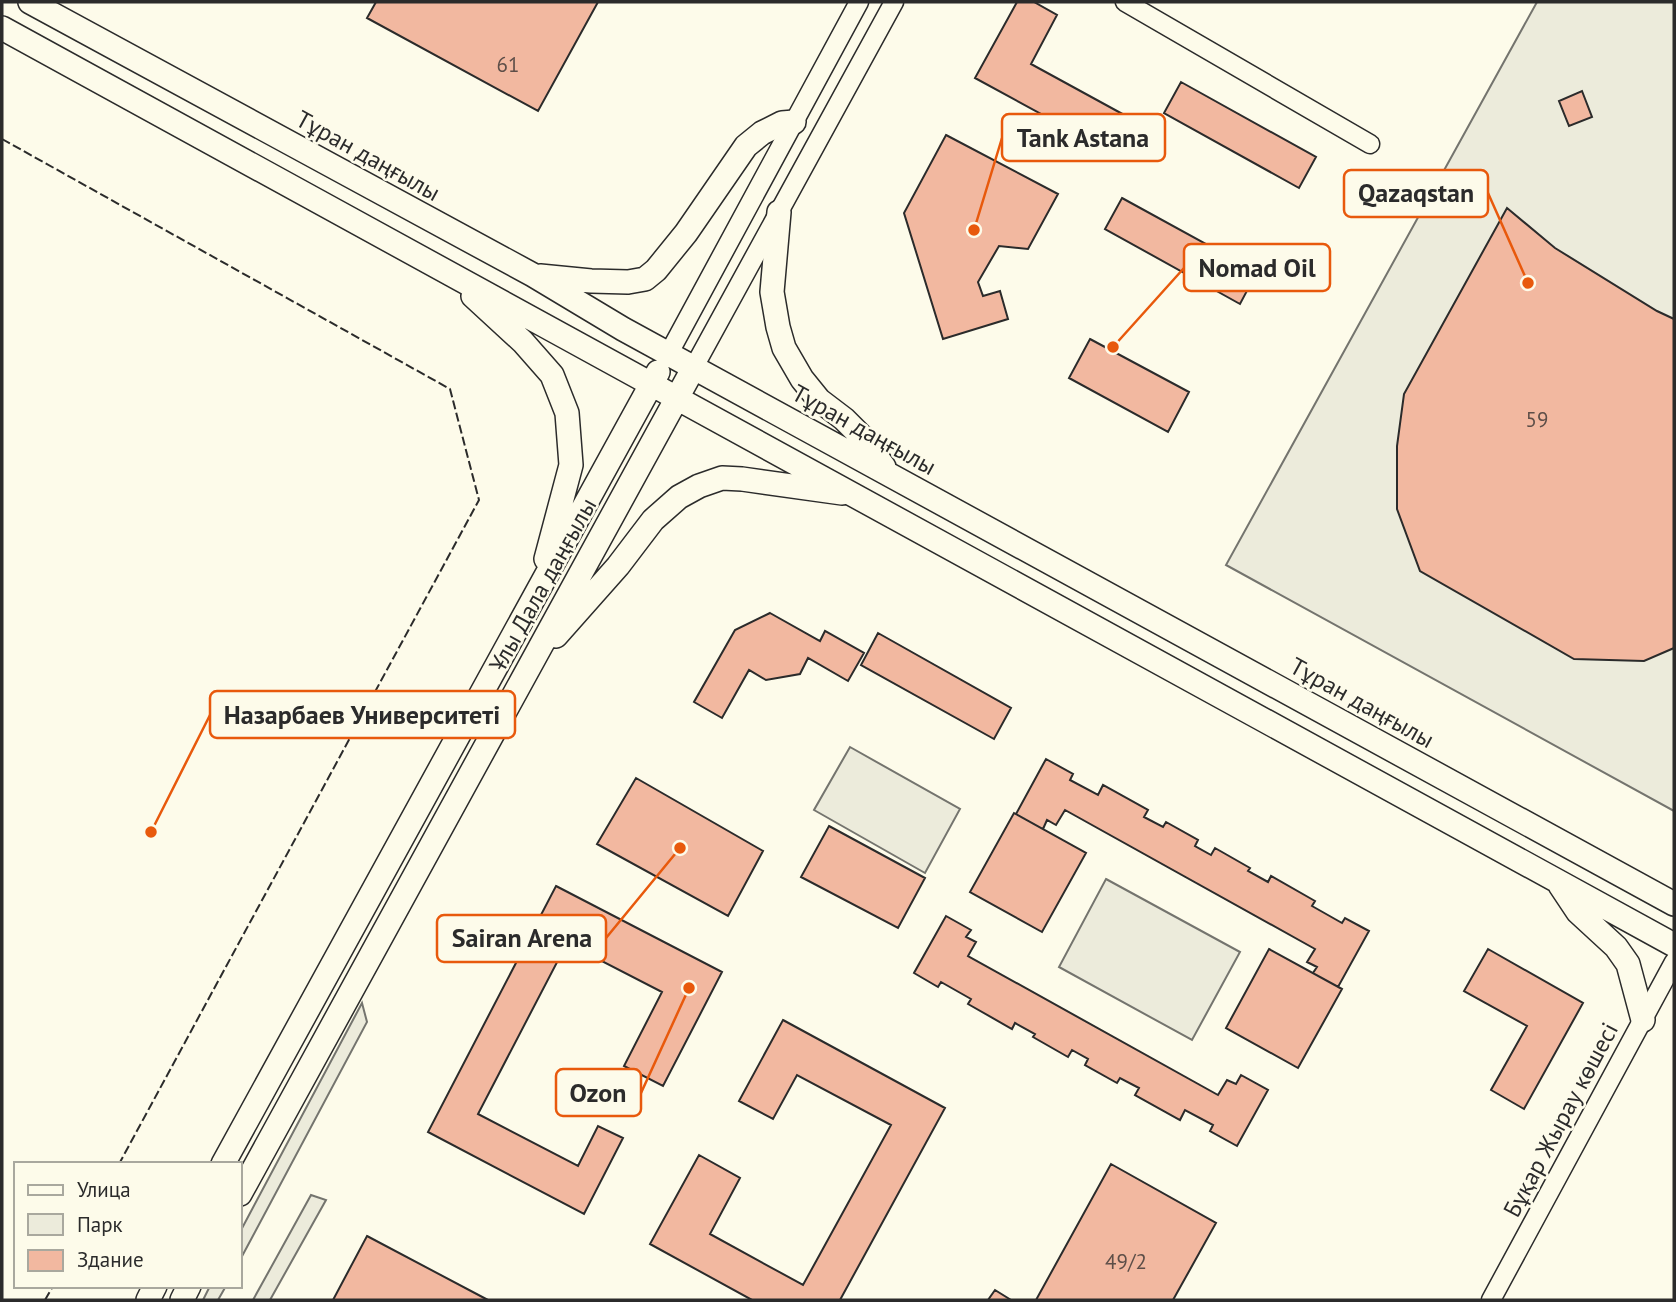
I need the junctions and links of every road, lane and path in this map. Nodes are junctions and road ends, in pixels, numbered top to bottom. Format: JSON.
{"nodes":[{"id":1,"x":30,"y":2,"type":"edge"},
{"id":2,"x":859,"y":2,"type":"edge"},
{"id":3,"x":894,"y":2,"type":"edge"},
{"id":4,"x":1125,"y":2,"type":"edge"},
{"id":5,"x":2,"y":28,"type":"edge"},
{"id":6,"x":794,"y":122,"type":"junction"},
{"id":7,"x":1370,"y":144,"type":"dead end"},
{"id":8,"x":779,"y":212,"type":"junction"},
{"id":9,"x":448,"y":272,"type":"junction"},
{"id":10,"x":533,"y":275,"type":"junction"},
{"id":11,"x":669,"y":353,"type":"junction"},
{"id":12,"x":694,"y":367,"type":"junction"},
{"id":13,"x":652,"y":383,"type":"junction"},
{"id":14,"x":677,"y":397,"type":"junction"},
{"id":15,"x":887,"y":473,"type":"junction"},
{"id":16,"x":855,"y":495,"type":"junction"},
{"id":17,"x":536,"y":594,"type":"junction"},
{"id":18,"x":530,"y":664,"type":"junction"},
{"id":19,"x":1558,"y":882,"type":"junction"},
{"id":20,"x":1674,"y":904,"type":"edge"},
{"id":21,"x":1674,"y":945,"type":"edge"},
{"id":22,"x":1674,"y":962,"type":"edge"},
{"id":23,"x":1643,"y":1020,"type":"junction"},
{"id":24,"x":224,"y":1162,"type":"edge"},
{"id":25,"x":242,"y":1190,"type":"edge"},
{"id":26,"x":1491,"y":1300,"type":"edge"}],
"edges":[{"from":1,"to":10,"type":"main road","name":"Тұран даңғылы"},
{"from":2,"to":6,"type":"street","name":"Ұлы Дала даңғылы"},
{"from":3,"to":8,"type":"street","name":"Ұлы Дала даңғылы"},
{"from":4,"to":7,"type":"street"},
{"from":5,"to":9,"type":"main road"},
{"from":6,"to":10,"type":"main road"},
{"from":6,"to":11,"type":"street","name":"Ұлы Дала даңғылы"},
{"from":8,"to":12,"type":"street","name":"Ұлы Дала даңғылы"},
{"from":8,"to":15,"type":"main road"},
{"from":9,"to":13,"type":"main road"},
{"from":9,"to":17,"type":"main road"},
{"from":10,"to":11,"type":"main road","name":"Тұран даңғылы"},
{"from":11,"to":12,"type":"main road","name":"Тұран даңғылы"},
{"from":11,"to":13,"type":"main road","name":"Ұлы Дала даңғылы"},
{"from":12,"to":14,"type":"main road","name":"Ұлы Дала даңғылы"},
{"from":12,"to":15,"type":"main road","name":"Тұран даңғылы"},
{"from":13,"to":14,"type":"main road"},
{"from":13,"to":17,"type":"main road","name":"Ұлы Дала даңғылы"},
{"from":14,"to":16,"type":"main road"},
{"from":14,"to":18,"type":"main road","name":"Ұлы Дала даңғылы"},
{"from":15,"to":20,"type":"main road","name":"Тұран даңғылы"},
{"from":16,"to":18,"type":"main road"},
{"from":16,"to":19,"type":"main road"},
{"from":17,"to":24,"type":"main road","name":"Ұлы Дала даңғылы"},
{"from":18,"to":25,"type":"main road","name":"Ұлы Дала даңғылы"},
{"from":19,"to":21,"type":"main road"},
{"from":19,"to":23,"type":"main road"},
{"from":22,"to":23,"type":"street","name":"Бұқар Жырау көшесі"},
{"from":23,"to":26,"type":"street","name":"Бұқар Жырау көшесі"}]}
